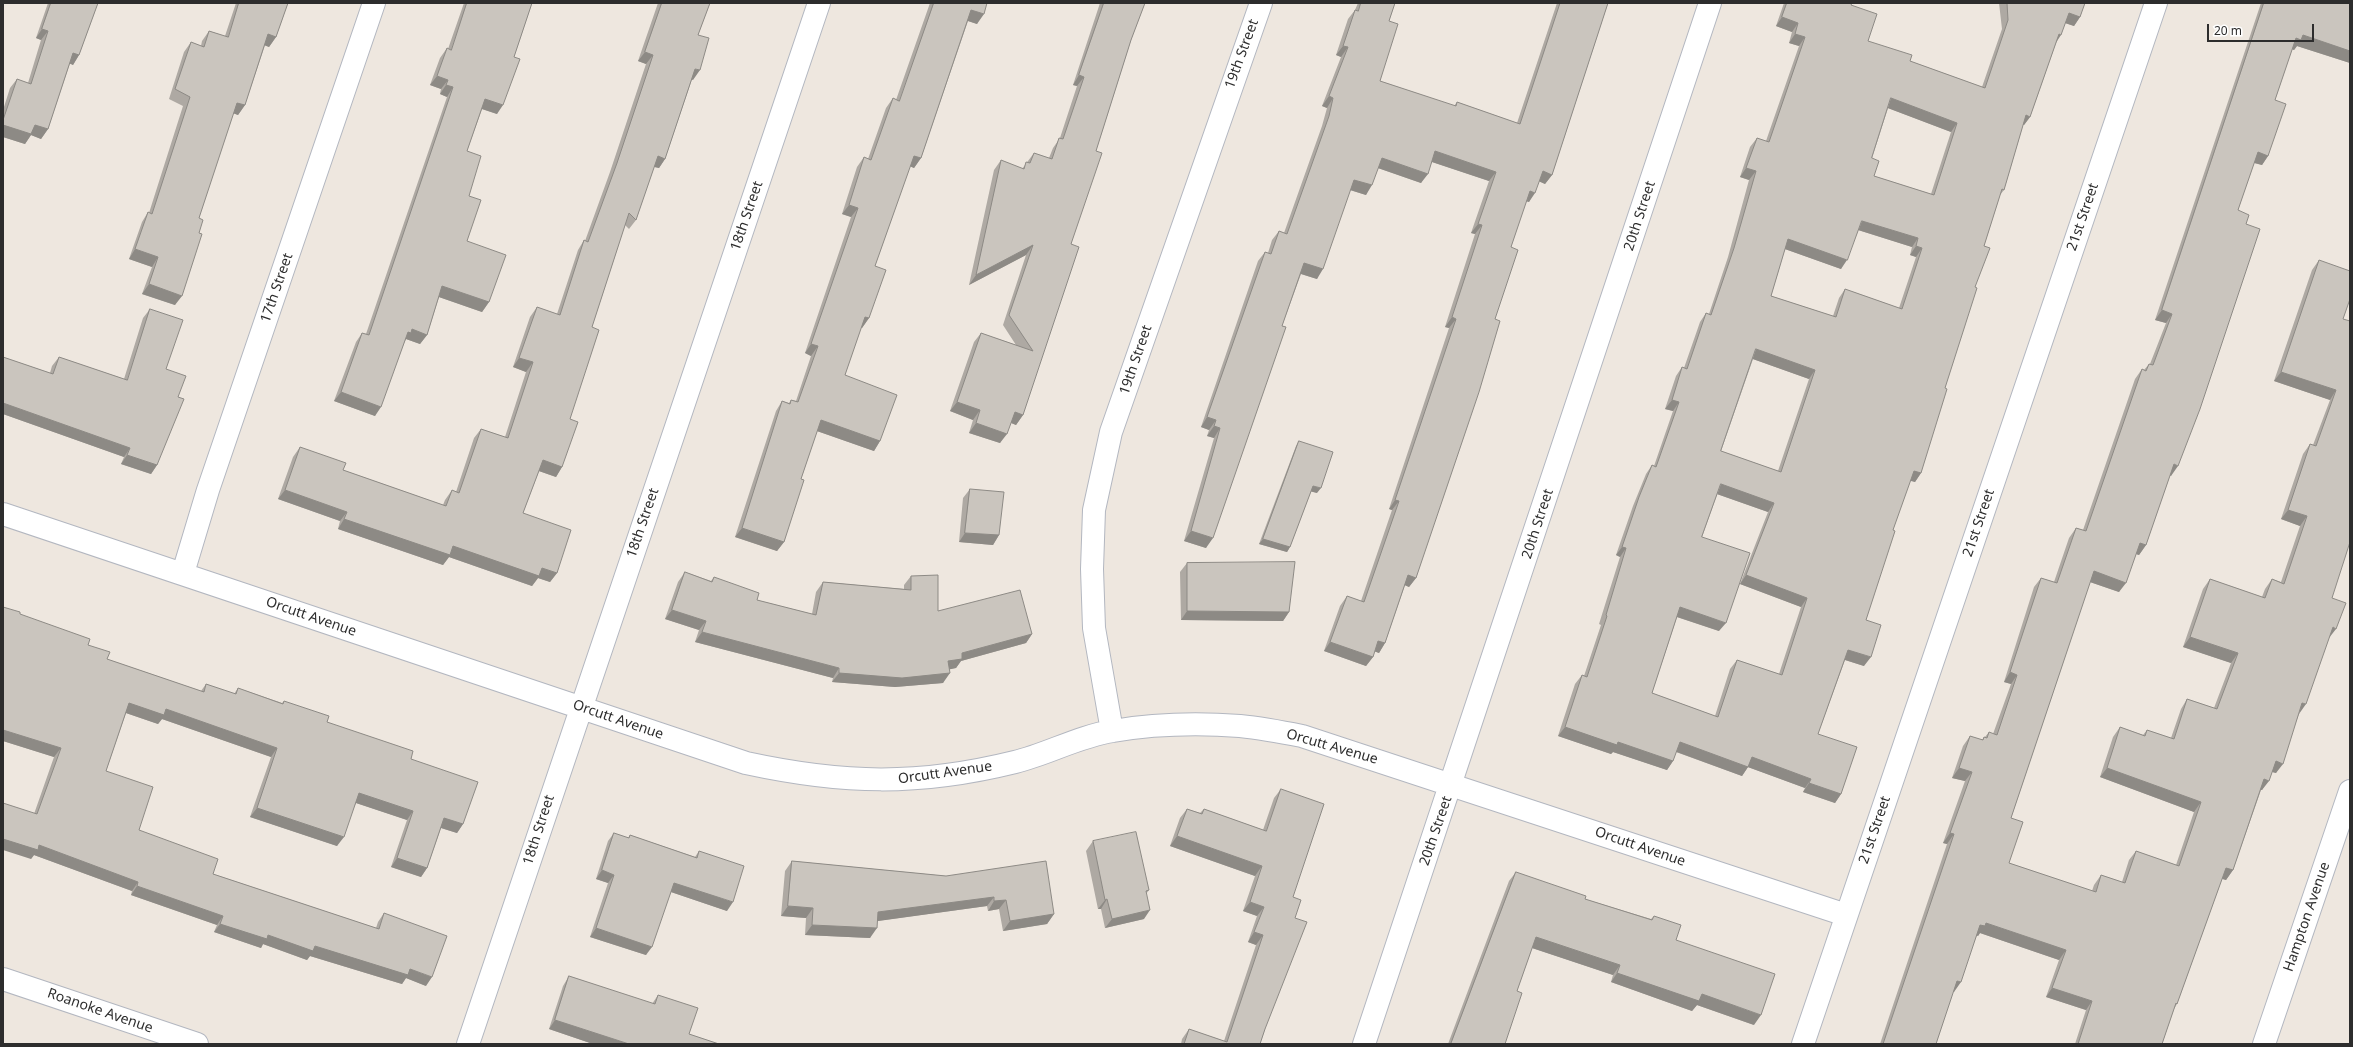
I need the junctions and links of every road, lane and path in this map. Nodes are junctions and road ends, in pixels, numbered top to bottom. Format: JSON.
{"nodes":[{"id":1,"x":374,"y":3,"type":"edge"},
{"id":2,"x":819,"y":3,"type":"edge"},
{"id":3,"x":1261,"y":3,"type":"edge"},
{"id":4,"x":1710,"y":3,"type":"edge"},
{"id":5,"x":2156,"y":3,"type":"edge"},
{"id":6,"x":3,"y":514,"type":"edge"},
{"id":7,"x":183,"y":573,"type":"junction"},
{"id":8,"x":580,"y":707,"type":"junction"},
{"id":9,"x":1112,"y":731,"type":"junction"},
{"id":10,"x":1452,"y":784,"type":"junction"},
{"id":11,"x":2350,"y":790,"type":"edge"},
{"id":12,"x":1846,"y":915,"type":"junction"},
{"id":13,"x":3,"y":979,"type":"edge"},
{"id":14,"x":197,"y":1044,"type":"edge"},
{"id":15,"x":468,"y":1044,"type":"edge"},
{"id":16,"x":1364,"y":1044,"type":"edge"},
{"id":17,"x":1803,"y":1044,"type":"edge"},
{"id":18,"x":2264,"y":1044,"type":"edge"}],
"edges":[{"from":1,"to":7,"type":"street","name":"17th Street"},
{"from":2,"to":8,"type":"street","name":"18th Street"},
{"from":3,"to":9,"type":"street","name":"19th Street"},
{"from":4,"to":10,"type":"street","name":"20th Street"},
{"from":5,"to":12,"type":"street","name":"21st Street"},
{"from":6,"to":7,"type":"street","name":"Orcutt Avenue"},
{"from":7,"to":8,"type":"street","name":"Orcutt Avenue"},
{"from":8,"to":9,"type":"street","name":"Orcutt Avenue"},
{"from":8,"to":15,"type":"street","name":"18th Street"},
{"from":9,"to":10,"type":"street","name":"Orcutt Avenue"},
{"from":10,"to":12,"type":"street","name":"Orcutt Avenue"},
{"from":10,"to":16,"type":"street","name":"20th Street"},
{"from":11,"to":18,"type":"street","name":"Hampton Avenue"},
{"from":12,"to":17,"type":"street","name":"21st Street"},
{"from":13,"to":14,"type":"street","name":"Roanoke Avenue"}]}
